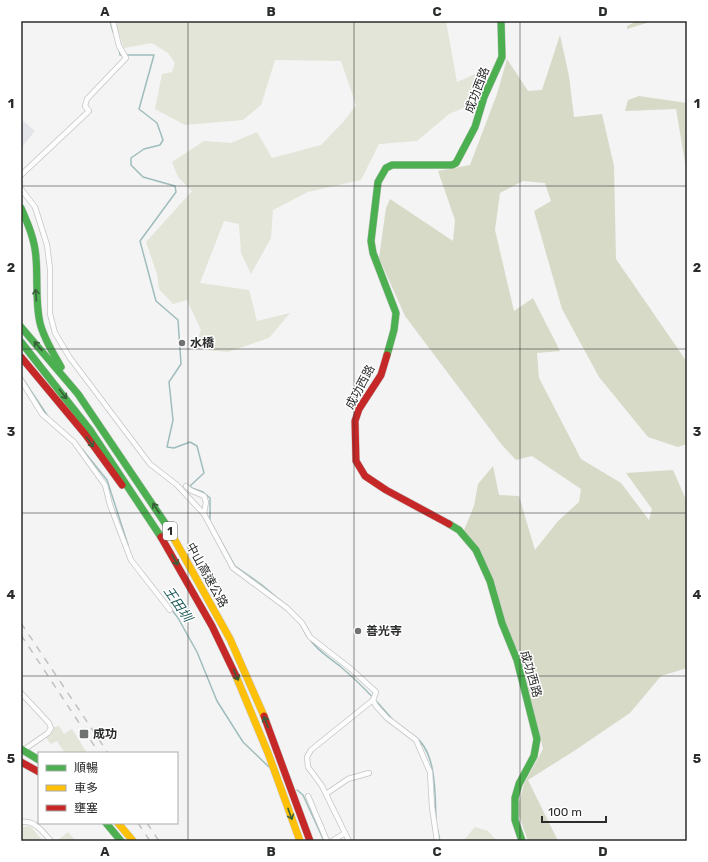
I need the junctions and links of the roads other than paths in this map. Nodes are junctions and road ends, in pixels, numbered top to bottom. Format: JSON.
{"nodes":[{"id":1,"x":113,"y":21,"type":"edge"},
{"id":2,"x":501,"y":21,"type":"edge"},
{"id":3,"x":21,"y":175,"type":"edge"},
{"id":4,"x":21,"y":189,"type":"edge"},
{"id":5,"x":22,"y":209,"type":"edge"},
{"id":6,"x":21,"y":327,"type":"edge"},
{"id":7,"x":21,"y":342,"type":"edge"},
{"id":8,"x":21,"y":357,"type":"edge"},
{"id":9,"x":21,"y":362,"type":"edge"},
{"id":10,"x":21,"y":380,"type":"edge"},
{"id":11,"x":40,"y":380,"type":"junction"},
{"id":12,"x":78,"y":394,"type":"junction"},
{"id":13,"x":186,"y":486,"type":"dead end"},
{"id":14,"x":140,"y":503,"type":"junction"},
{"id":15,"x":204,"y":514,"type":"junction"},
{"id":16,"x":170,"y":610,"type":"dead end"},
{"id":17,"x":21,"y":693,"type":"edge"},
{"id":18,"x":374,"y":698,"type":"junction"},
{"id":19,"x":21,"y":750,"type":"edge"},
{"id":20,"x":38,"y":759,"type":"edge"},
{"id":21,"x":21,"y":762,"type":"edge"},
{"id":22,"x":38,"y":771,"type":"edge"},
{"id":23,"x":369,"y":773,"type":"dead end"},
{"id":24,"x":326,"y":794,"type":"junction"},
{"id":25,"x":308,"y":796,"type":"dead end"},
{"id":26,"x":21,"y":822,"type":"edge"},
{"id":27,"x":107,"y":824,"type":"edge"},
{"id":28,"x":119,"y":824,"type":"edge"},
{"id":29,"x":345,"y":833,"type":"junction"},
{"id":30,"x":51,"y":841,"type":"edge"},
{"id":31,"x":121,"y":841,"type":"edge"},
{"id":32,"x":133,"y":841,"type":"edge"},
{"id":33,"x":300,"y":841,"type":"edge"},
{"id":34,"x":310,"y":841,"type":"edge"},
{"id":35,"x":327,"y":841,"type":"edge"},
{"id":36,"x":332,"y":841,"type":"edge"},
{"id":37,"x":349,"y":841,"type":"edge"},
{"id":38,"x":437,"y":841,"type":"edge"},
{"id":39,"x":522,"y":841,"type":"edge"}],
"edges":[{"from":1,"to":3,"type":"street"},
{"from":2,"to":39,"type":"main road","name":"成功西路"},
{"from":4,"to":15,"type":"street"},
{"from":12,"to":5,"type":"main road","one_way":true},
{"from":12,"to":6,"type":"main road","name":"中山高速公路","number":"1","one_way":true},
{"from":7,"to":14,"type":"main road","name":"中山高速公路","number":"1","one_way":true},
{"from":8,"to":11,"type":"main road"},
{"from":9,"to":11,"type":"main road"},
{"from":10,"to":16,"type":"street"},
{"from":11,"to":14,"type":"main road","one_way":true},
{"from":34,"to":12,"type":"main road","name":"中山高速公路","number":"1","one_way":true},
{"from":13,"to":15,"type":"street"},
{"from":14,"to":33,"type":"main road","name":"中山高速公路","number":"1","one_way":true},
{"from":15,"to":18,"type":"street"},
{"from":17,"to":19,"type":"street"},
{"from":18,"to":24,"type":"street"},
{"from":18,"to":38,"type":"street"},
{"from":19,"to":20,"type":"main road"},
{"from":21,"to":22,"type":"main road"},
{"from":23,"to":24,"type":"street"},
{"from":24,"to":29,"type":"street"},
{"from":25,"to":35,"type":"street"},
{"from":26,"to":30,"type":"street"},
{"from":27,"to":31,"type":"main road"},
{"from":28,"to":32,"type":"main road"},
{"from":29,"to":36,"type":"street"},
{"from":29,"to":37,"type":"street"}]}
